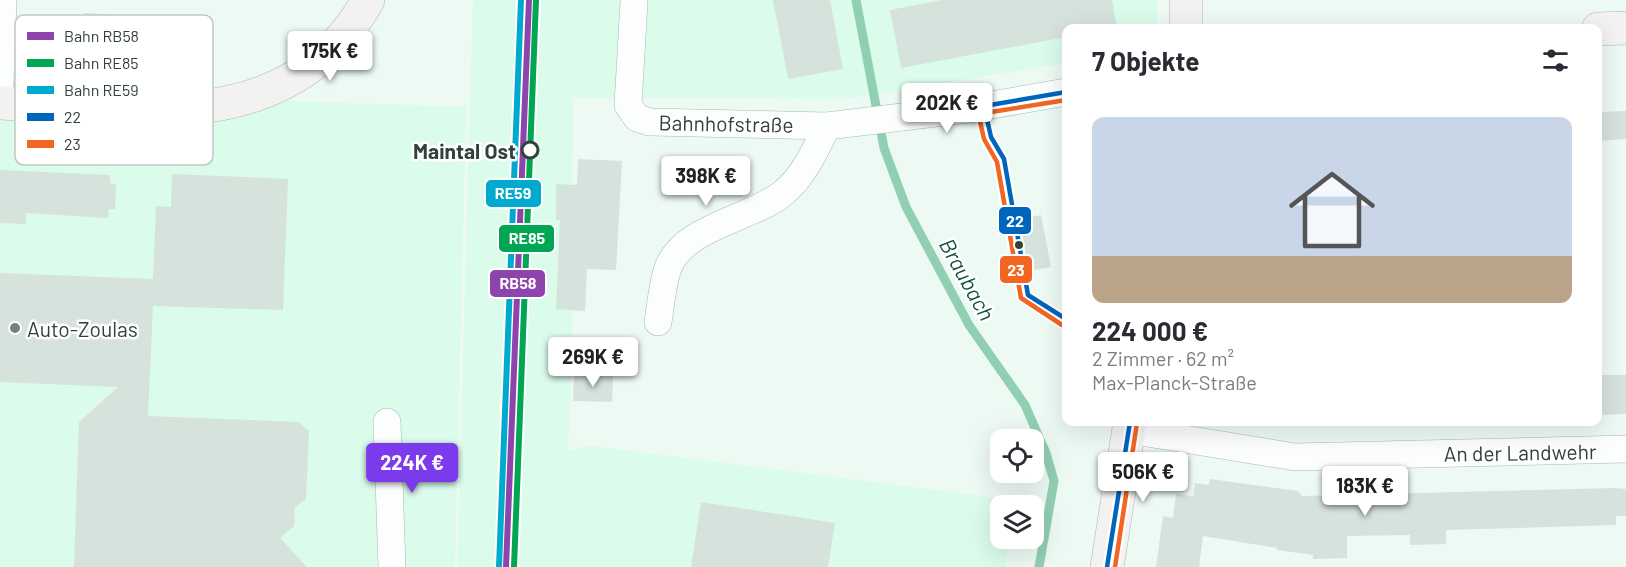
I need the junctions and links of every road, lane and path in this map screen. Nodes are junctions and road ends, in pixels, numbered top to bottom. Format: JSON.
{"nodes":[{"id":1,"x":3,"y":0,"type":"edge"},
{"id":2,"x":368,"y":0,"type":"edge"},
{"id":3,"x":1186,"y":0,"type":"edge"},
{"id":4,"x":634,"y":2,"type":"dead end"},
{"id":5,"x":1186,"y":24,"type":"edge"},
{"id":6,"x":1602,"y":28,"type":"edge"},
{"id":7,"x":1626,"y":28,"type":"edge"},
{"id":8,"x":0,"y":84,"type":"edge"},
{"id":9,"x":1062,"y":93,"type":"edge"},
{"id":10,"x":0,"y":104,"type":"edge"},
{"id":11,"x":15,"y":105,"type":"edge"},
{"id":12,"x":213,"y":108,"type":"edge"},
{"id":13,"x":827,"y":126,"type":"junction"},
{"id":14,"x":658,"y":322,"type":"dead end"},
{"id":15,"x":387,"y":422,"type":"dead end"},
{"id":16,"x":1129,"y":426,"type":"edge"},
{"id":17,"x":1626,"y":450,"type":"edge"},
{"id":18,"x":392,"y":567,"type":"edge"},
{"id":19,"x":1107,"y":567,"type":"edge"}],
"edges":[{"from":1,"to":8,"type":"street"},
{"from":2,"to":12,"type":"street"},
{"from":3,"to":5,"type":"street"},
{"from":4,"to":13,"type":"street","name":"Bahnhofstraße"},
{"from":6,"to":7,"type":"street"},
{"from":9,"to":13,"type":"street","name":"Bahnhofstraße"},
{"from":10,"to":11,"type":"street"},
{"from":13,"to":14,"type":"street","name":"Bahnhofstraße"},
{"from":15,"to":18,"type":"street"},
{"from":16,"to":17,"type":"street","name":"An der Landwehr"},
{"from":16,"to":19,"type":"street"}]}
